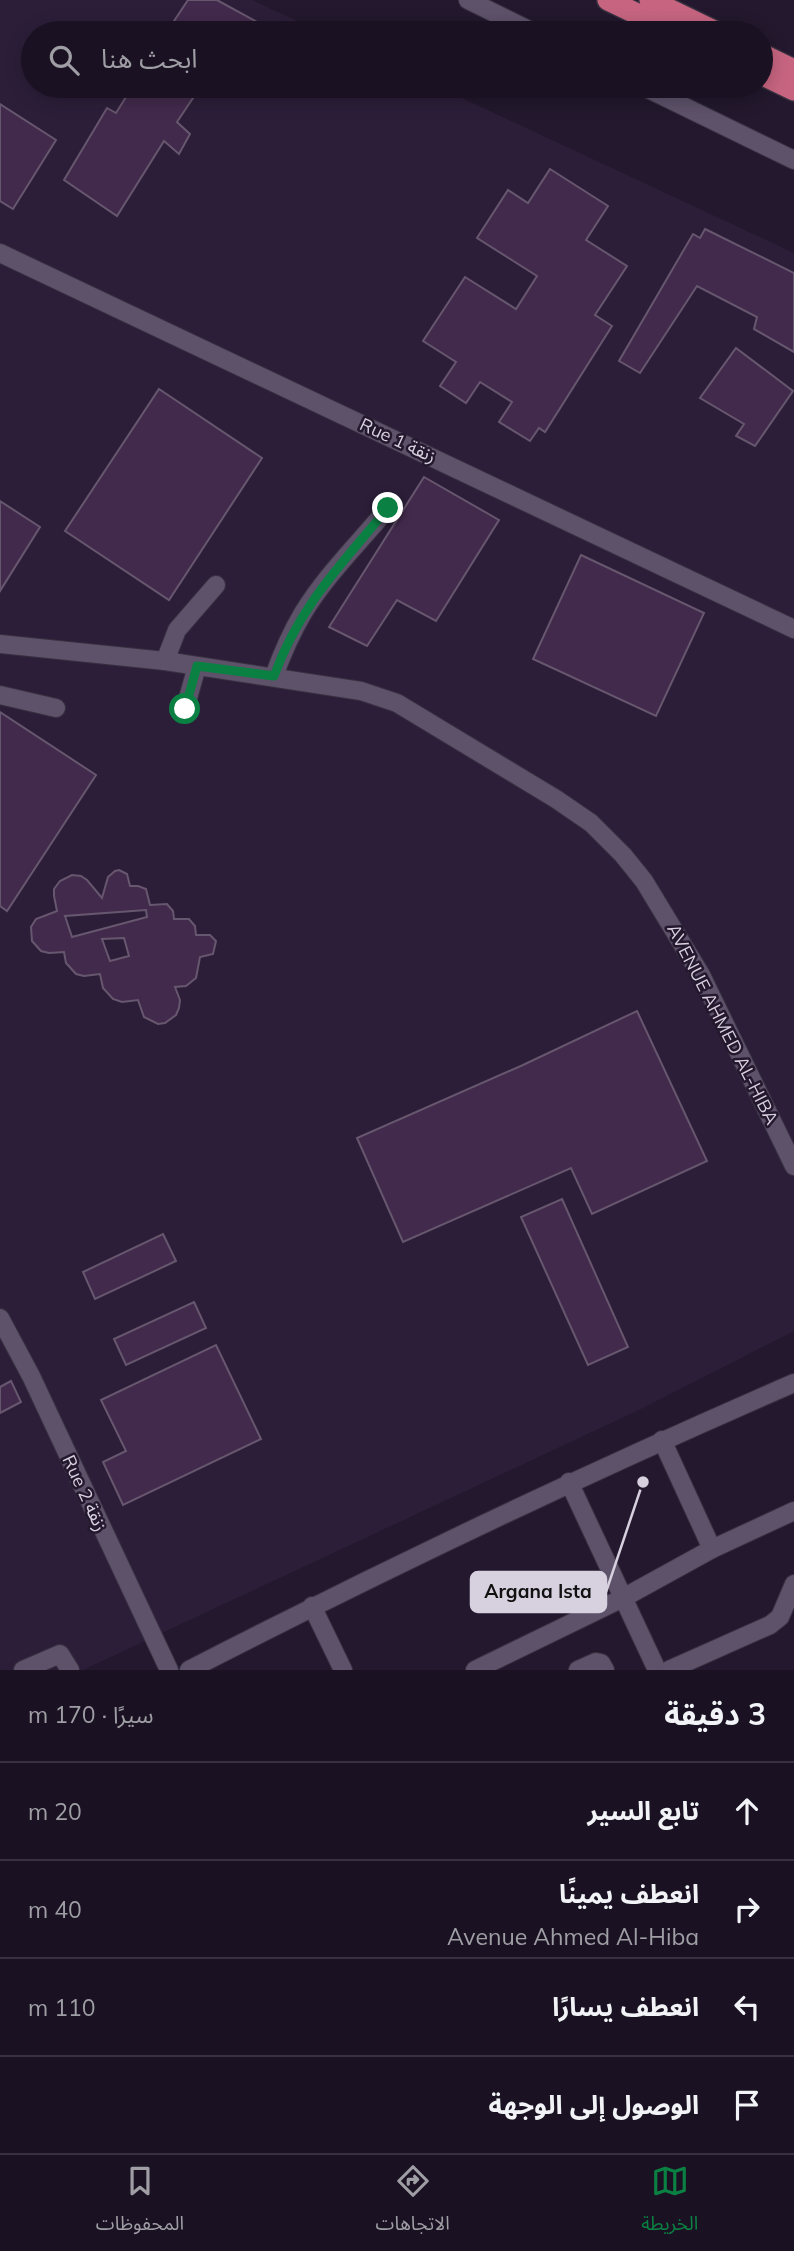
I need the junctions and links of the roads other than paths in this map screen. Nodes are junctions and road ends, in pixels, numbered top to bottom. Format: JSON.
{"nodes":[{"id":1,"x":468,"y":0,"type":"edge"},
{"id":2,"x":608,"y":0,"type":"edge"},
{"id":3,"x":650,"y":0,"type":"edge"},
{"id":4,"x":511,"y":21,"type":"edge"},
{"id":5,"x":652,"y":21,"type":"edge"},
{"id":6,"x":693,"y":21,"type":"edge"},
{"id":7,"x":773,"y":60,"type":"edge"},
{"id":8,"x":794,"y":70,"type":"edge"},
{"id":9,"x":773,"y":80,"type":"edge"},
{"id":10,"x":794,"y":90,"type":"edge"},
{"id":11,"x":667,"y":98,"type":"edge"},
{"id":12,"x":794,"y":159,"type":"edge"},
{"id":13,"x":0,"y":253,"type":"edge"},
{"id":14,"x":388,"y":508,"type":"dead end"},
{"id":15,"x":216,"y":585,"type":"dead end"},
{"id":16,"x":794,"y":629,"type":"edge"},
{"id":17,"x":0,"y":644,"type":"edge"},
{"id":18,"x":165,"y":661,"type":"junction"},
{"id":19,"x":197,"y":666,"type":"junction"},
{"id":20,"x":274,"y":676,"type":"junction"},
{"id":21,"x":0,"y":695,"type":"edge"},
{"id":22,"x":56,"y":708,"type":"dead end"},
{"id":23,"x":185,"y":709,"type":"dead end"},
{"id":24,"x":794,"y":1166,"type":"edge"},
{"id":25,"x":0,"y":1318,"type":"edge"},
{"id":26,"x":794,"y":1383,"type":"edge"},
{"id":27,"x":662,"y":1440,"type":"junction"},
{"id":28,"x":569,"y":1482,"type":"junction"},
{"id":29,"x":794,"y":1511,"type":"edge"},
{"id":30,"x":712,"y":1549,"type":"junction"},
{"id":31,"x":794,"y":1584,"type":"edge"},
{"id":32,"x":623,"y":1598,"type":"junction"},
{"id":33,"x":312,"y":1606,"type":"junction"},
{"id":34,"x":502,"y":1665,"type":"edge"},
{"id":35,"x":23,"y":1670,"type":"edge"},
{"id":36,"x":70,"y":1670,"type":"edge"},
{"id":37,"x":169,"y":1670,"type":"edge"},
{"id":38,"x":189,"y":1670,"type":"edge"},
{"id":39,"x":343,"y":1670,"type":"edge"},
{"id":40,"x":475,"y":1670,"type":"edge"},
{"id":41,"x":578,"y":1670,"type":"edge"},
{"id":42,"x":605,"y":1670,"type":"edge"},
{"id":43,"x":657,"y":1670,"type":"edge"},
{"id":44,"x":669,"y":1670,"type":"edge"}],
"edges":[{"from":1,"to":4,"type":"street"},
{"from":2,"to":5,"type":"highway"},
{"from":3,"to":6,"type":"highway"},
{"from":7,"to":8,"type":"highway"},
{"from":9,"to":10,"type":"highway"},
{"from":11,"to":12,"type":"street"},
{"from":13,"to":16,"type":"street","name":"Rue 1 زنقة"},
{"from":14,"to":20,"type":"street"},
{"from":15,"to":18,"type":"street"},
{"from":17,"to":18,"type":"street","name":"AVENUE AHMED AL-HIBA"},
{"from":18,"to":19,"type":"street","name":"AVENUE AHMED AL-HIBA"},
{"from":19,"to":20,"type":"street","name":"AVENUE AHMED AL-HIBA"},
{"from":19,"to":23,"type":"street"},
{"from":20,"to":24,"type":"street","name":"AVENUE AHMED AL-HIBA"},
{"from":21,"to":22,"type":"street"},
{"from":25,"to":37,"type":"street","name":"Rue 2 زنقة"},
{"from":26,"to":27,"type":"street"},
{"from":27,"to":28,"type":"street"},
{"from":27,"to":30,"type":"street"},
{"from":28,"to":32,"type":"street"},
{"from":28,"to":33,"type":"street"},
{"from":29,"to":30,"type":"street"},
{"from":30,"to":32,"type":"street"},
{"from":31,"to":44,"type":"street"},
{"from":32,"to":34,"type":"street"},
{"from":32,"to":43,"type":"street"},
{"from":33,"to":38,"type":"street"},
{"from":33,"to":39,"type":"street"},
{"from":34,"to":40,"type":"street"},
{"from":35,"to":36,"type":"street"},
{"from":41,"to":42,"type":"street"}]}
